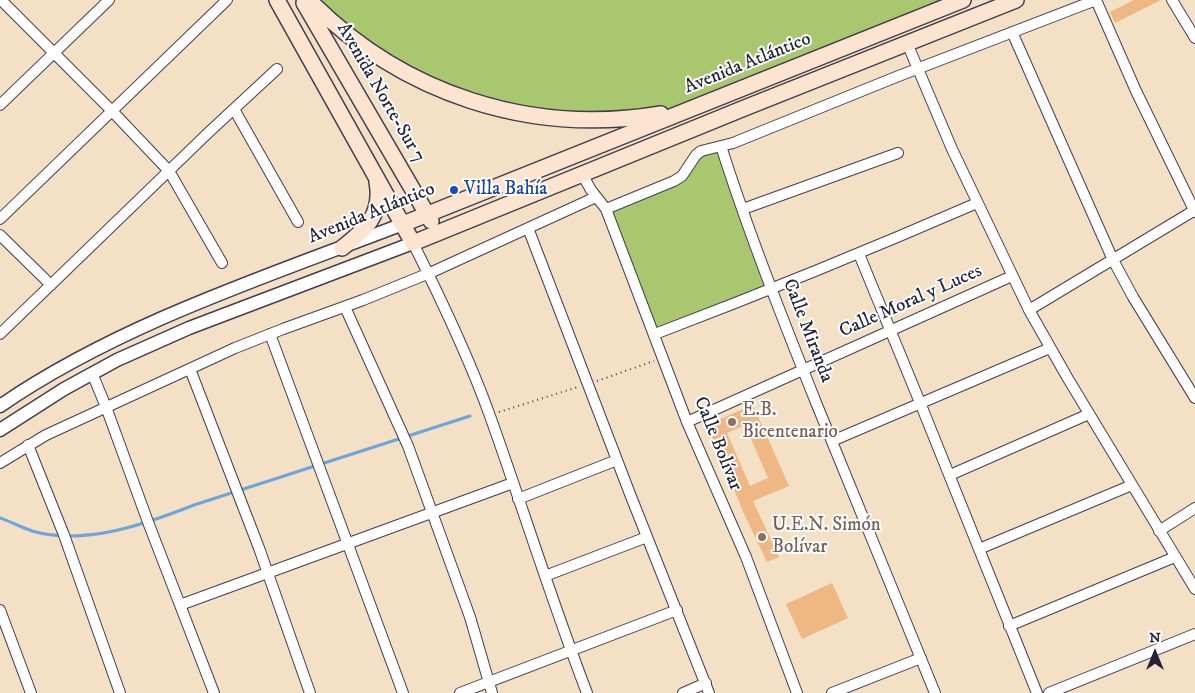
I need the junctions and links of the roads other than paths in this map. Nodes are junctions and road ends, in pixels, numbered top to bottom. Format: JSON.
{"nodes":[{"id":1,"x":1,"y":0,"type":"edge"},
{"id":2,"x":109,"y":0,"type":"edge"},
{"id":3,"x":226,"y":0,"type":"edge"},
{"id":4,"x":277,"y":0,"type":"edge"},
{"id":5,"x":302,"y":0,"type":"edge"},
{"id":6,"x":309,"y":0,"type":"edge"},
{"id":7,"x":963,"y":0,"type":"edge"},
{"id":8,"x":1016,"y":0,"type":"edge"},
{"id":9,"x":1096,"y":0,"type":"edge"},
{"id":10,"x":1172,"y":0,"type":"edge"},
{"id":11,"x":1012,"y":32,"type":"junction"},
{"id":12,"x":1195,"y":38,"type":"edge"},
{"id":13,"x":907,"y":43,"type":"junction"},
{"id":14,"x":54,"y":54,"type":"junction"},
{"id":15,"x":919,"y":68,"type":"junction"},
{"id":16,"x":277,"y":69,"type":"dead end"},
{"id":17,"x":0,"y":105,"type":"edge"},
{"id":18,"x":699,"y":105,"type":"junction"},
{"id":19,"x":234,"y":109,"type":"junction"},
{"id":20,"x":112,"y":111,"type":"junction"},
{"id":21,"x":721,"y":146,"type":"junction"},
{"id":22,"x":898,"y":152,"type":"dead end"},
{"id":23,"x":169,"y":171,"type":"junction"},
{"id":24,"x":582,"y":174,"type":"junction"},
{"id":25,"x":376,"y":176,"type":"junction"},
{"id":26,"x":596,"y":197,"type":"junction"},
{"id":27,"x":977,"y":203,"type":"junction"},
{"id":28,"x":606,"y":209,"type":"junction"},
{"id":29,"x":743,"y":209,"type":"junction"},
{"id":30,"x":1195,"y":211,"type":"edge"},
{"id":31,"x":428,"y":213,"type":"junction"},
{"id":32,"x":0,"y":219,"type":"edge"},
{"id":33,"x":298,"y":222,"type":"dead end"},
{"id":34,"x":403,"y":224,"type":"junction"},
{"id":35,"x":528,"y":228,"type":"junction"},
{"id":36,"x":437,"y":233,"type":"junction"},
{"id":37,"x":0,"y":235,"type":"edge"},
{"id":38,"x":413,"y":243,"type":"junction"},
{"id":39,"x":342,"y":248,"type":"junction"},
{"id":40,"x":859,"y":254,"type":"junction"},
{"id":41,"x":1113,"y":260,"type":"junction"},
{"id":42,"x":222,"y":262,"type":"dead end"},
{"id":43,"x":428,"y":274,"type":"junction"},
{"id":44,"x":1012,"y":276,"type":"junction"},
{"id":45,"x":51,"y":285,"type":"junction"},
{"id":46,"x":772,"y":289,"type":"junction"},
{"id":47,"x":345,"y":307,"type":"junction"},
{"id":48,"x":1029,"y":310,"type":"junction"},
{"id":49,"x":891,"y":331,"type":"junction"},
{"id":50,"x":0,"y":334,"type":"edge"},
{"id":51,"x":270,"y":334,"type":"junction"},
{"id":52,"x":655,"y":334,"type":"junction"},
{"id":53,"x":1050,"y":348,"type":"junction"},
{"id":54,"x":190,"y":369,"type":"junction"},
{"id":55,"x":803,"y":369,"type":"junction"},
{"id":56,"x":92,"y":373,"type":"junction"},
{"id":57,"x":1195,"y":398,"type":"edge"},
{"id":58,"x":922,"y":404,"type":"junction"},
{"id":59,"x":0,"y":406,"type":"edge"},
{"id":60,"x":106,"y":407,"type":"junction"},
{"id":61,"x":1089,"y":414,"type":"junction"},
{"id":62,"x":688,"y":422,"type":"junction"},
{"id":63,"x":0,"y":430,"type":"edge"},
{"id":64,"x":832,"y":441,"type":"junction"},
{"id":65,"x":28,"y":445,"type":"junction"},
{"id":66,"x":617,"y":460,"type":"junction"},
{"id":67,"x":0,"y":463,"type":"edge"},
{"id":68,"x":950,"y":475,"type":"junction"},
{"id":69,"x":513,"y":483,"type":"junction"},
{"id":70,"x":1132,"y":485,"type":"junction"},
{"id":71,"x":518,"y":498,"type":"junction"},
{"id":72,"x":1195,"y":508,"type":"edge"},
{"id":73,"x":432,"y":513,"type":"junction"},
{"id":74,"x":1159,"y":531,"type":"junction"},
{"id":75,"x":647,"y":538,"type":"junction"},
{"id":76,"x":348,"y":544,"type":"junction"},
{"id":77,"x":979,"y":549,"type":"junction"},
{"id":78,"x":1175,"y":557,"type":"junction"},
{"id":79,"x":268,"y":574,"type":"junction"},
{"id":80,"x":545,"y":576,"type":"junction"},
{"id":81,"x":1195,"y":589,"type":"edge"},
{"id":82,"x":180,"y":606,"type":"junction"},
{"id":83,"x":0,"y":610,"type":"edge"},
{"id":84,"x":677,"y":610,"type":"junction"},
{"id":85,"x":1010,"y":626,"type":"junction"},
{"id":86,"x":1195,"y":634,"type":"edge"},
{"id":87,"x":571,"y":650,"type":"junction"},
{"id":88,"x":921,"y":658,"type":"junction"},
{"id":89,"x":490,"y":688,"type":"edge"},
{"id":90,"x":708,"y":688,"type":"edge"},
{"id":91,"x":28,"y":692,"type":"edge"},
{"id":92,"x":120,"y":693,"type":"edge"},
{"id":93,"x":214,"y":693,"type":"edge"},
{"id":94,"x":310,"y":693,"type":"edge"},
{"id":95,"x":403,"y":693,"type":"edge"},
{"id":96,"x":460,"y":693,"type":"edge"},
{"id":97,"x":587,"y":693,"type":"edge"},
{"id":98,"x":683,"y":693,"type":"edge"},
{"id":99,"x":797,"y":693,"type":"edge"},
{"id":100,"x":832,"y":693,"type":"edge"},
{"id":101,"x":935,"y":693,"type":"edge"},
{"id":102,"x":1037,"y":693,"type":"edge"},
{"id":103,"x":1049,"y":693,"type":"edge"}],
"edges":[{"from":1,"to":14,"type":"street"},
{"from":2,"to":14,"type":"street"},
{"from":3,"to":20,"type":"street"},
{"from":4,"to":25,"type":"main road"},
{"from":5,"to":31,"type":"main road","name":"Avenida Norte-Sur 7"},
{"from":6,"to":18,"type":"main road"},
{"from":7,"to":18,"type":"main road","name":"Avenida Atlántico"},
{"from":8,"to":13,"type":"main road","name":"Avenida Atlántico"},
{"from":9,"to":11,"type":"street"},
{"from":9,"to":30,"type":"street"},
{"from":10,"to":12,"type":"street"},
{"from":11,"to":15,"type":"street"},
{"from":11,"to":41,"type":"street"},
{"from":13,"to":15,"type":"street"},
{"from":13,"to":24,"type":"main road","name":"Avenida Atlántico"},
{"from":14,"to":17,"type":"street"},
{"from":14,"to":20,"type":"street"},
{"from":15,"to":21,"type":"street"},
{"from":15,"to":27,"type":"street"},
{"from":16,"to":19,"type":"street"},
{"from":18,"to":31,"type":"main road","name":"Avenida Atlántico"},
{"from":19,"to":23,"type":"street"},
{"from":19,"to":33,"type":"street"},
{"from":20,"to":23,"type":"street"},
{"from":20,"to":32,"type":"street"},
{"from":21,"to":28,"type":"street"},
{"from":21,"to":29,"type":"street","name":"Calle Miranda"},
{"from":22,"to":29,"type":"street"},
{"from":23,"to":42,"type":"street"},
{"from":23,"to":45,"type":"street"},
{"from":24,"to":26,"type":"street","name":"Calle Bolívar"},
{"from":24,"to":36,"type":"main road","name":"Avenida Atlántico"},
{"from":25,"to":34,"type":"main road"},
{"from":25,"to":39,"type":"main road"},
{"from":26,"to":28,"type":"street","name":"Calle Bolívar"},
{"from":26,"to":35,"type":"street"},
{"from":27,"to":40,"type":"street"},
{"from":27,"to":44,"type":"street"},
{"from":28,"to":52,"type":"street","name":"Calle Bolívar"},
{"from":29,"to":46,"type":"street","name":"Calle Miranda"},
{"from":30,"to":41,"type":"street"},
{"from":31,"to":34,"type":"main road","name":"Avenida Atlántico"},
{"from":31,"to":36,"type":"main road","name":"Avenida Norte-Sur 7"},
{"from":34,"to":38,"type":"main road"},
{"from":34,"to":39,"type":"street","name":"Avenida Atlántico"},
{"from":35,"to":43,"type":"street"},
{"from":35,"to":66,"type":"street"},
{"from":36,"to":38,"type":"main road","name":"Avenida Atlántico"},
{"from":37,"to":45,"type":"street"},
{"from":38,"to":43,"type":"street"},
{"from":38,"to":56,"type":"street"},
{"from":39,"to":59,"type":"street","name":"Avenida Atlántico"},
{"from":40,"to":46,"type":"street"},
{"from":40,"to":49,"type":"street"},
{"from":41,"to":48,"type":"street"},
{"from":41,"to":57,"type":"street"},
{"from":43,"to":47,"type":"street"},
{"from":43,"to":69,"type":"street"},
{"from":44,"to":48,"type":"street"},
{"from":44,"to":49,"type":"street","name":"Calle Moral y Luces"},
{"from":45,"to":50,"type":"street"},
{"from":46,"to":52,"type":"street"},
{"from":46,"to":55,"type":"street","name":"Calle Miranda"},
{"from":47,"to":51,"type":"street"},
{"from":47,"to":73,"type":"street"},
{"from":48,"to":53,"type":"street"},
{"from":49,"to":55,"type":"street","name":"Calle Moral y Luces"},
{"from":49,"to":58,"type":"street"},
{"from":51,"to":54,"type":"street"},
{"from":51,"to":76,"type":"street"},
{"from":52,"to":62,"type":"street","name":"Calle Bolívar"},
{"from":53,"to":58,"type":"street"},
{"from":53,"to":61,"type":"street"},
{"from":54,"to":60,"type":"street"},
{"from":54,"to":79,"type":"street"},
{"from":55,"to":62,"type":"street","name":"Calle Moral y Luces"},
{"from":55,"to":64,"type":"street","name":"Calle Miranda"},
{"from":56,"to":60,"type":"street"},
{"from":56,"to":63,"type":"street"},
{"from":58,"to":64,"type":"street"},
{"from":58,"to":68,"type":"street"},
{"from":60,"to":65,"type":"street"},
{"from":60,"to":82,"type":"street"},
{"from":61,"to":68,"type":"street"},
{"from":61,"to":70,"type":"street"},
{"from":62,"to":99,"type":"street","name":"Calle Bolívar"},
{"from":64,"to":88,"type":"street","name":"Calle Miranda"},
{"from":65,"to":67,"type":"street"},
{"from":65,"to":92,"type":"street"},
{"from":66,"to":71,"type":"street"},
{"from":66,"to":75,"type":"street"},
{"from":68,"to":77,"type":"street"},
{"from":69,"to":71,"type":"street"},
{"from":69,"to":73,"type":"street"},
{"from":70,"to":74,"type":"street"},
{"from":70,"to":77,"type":"street"},
{"from":71,"to":80,"type":"street"},
{"from":72,"to":74,"type":"street"},
{"from":73,"to":76,"type":"street"},
{"from":73,"to":89,"type":"street"},
{"from":74,"to":78,"type":"street"},
{"from":75,"to":80,"type":"street"},
{"from":75,"to":84,"type":"street"},
{"from":76,"to":79,"type":"street"},
{"from":76,"to":95,"type":"street"},
{"from":77,"to":85,"type":"street"},
{"from":78,"to":81,"type":"street"},
{"from":78,"to":85,"type":"street"},
{"from":79,"to":82,"type":"street"},
{"from":79,"to":94,"type":"street"},
{"from":80,"to":87,"type":"street"},
{"from":82,"to":93,"type":"street"},
{"from":83,"to":91,"type":"street"},
{"from":84,"to":87,"type":"street"},
{"from":84,"to":90,"type":"street"},
{"from":85,"to":102,"type":"street"},
{"from":86,"to":103,"type":"street"},
{"from":87,"to":89,"type":"street"},
{"from":87,"to":97,"type":"street"},
{"from":88,"to":100,"type":"street"},
{"from":88,"to":101,"type":"street","name":"Calle Miranda"},
{"from":89,"to":96,"type":"street"},
{"from":90,"to":98,"type":"street"}]}
